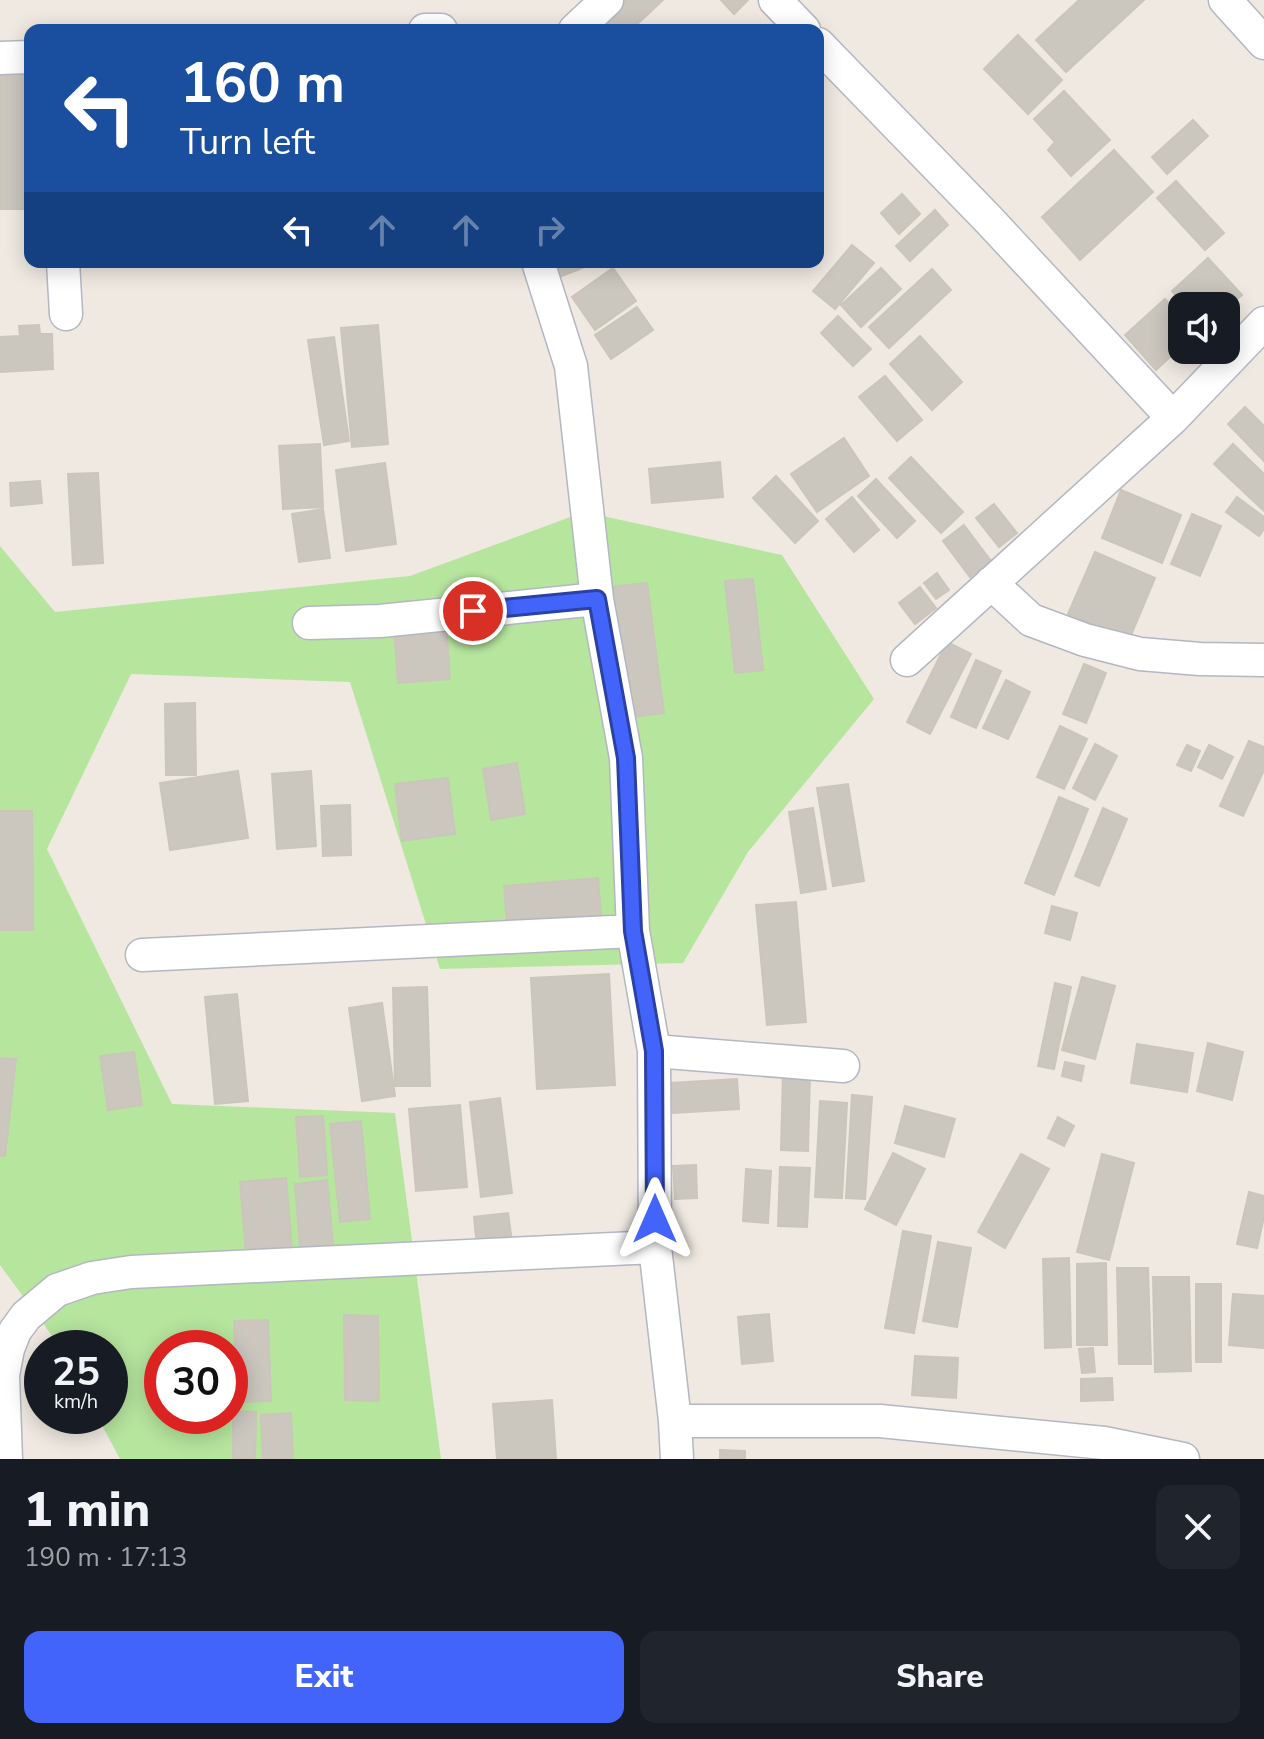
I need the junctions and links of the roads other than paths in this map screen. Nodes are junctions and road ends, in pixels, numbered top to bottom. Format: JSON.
{"nodes":[{"id":1,"x":607,"y":0,"type":"edge"},
{"id":2,"x":775,"y":0,"type":"edge"},
{"id":3,"x":1225,"y":0,"type":"edge"},
{"id":4,"x":581,"y":24,"type":"edge"},
{"id":5,"x":798,"y":24,"type":"edge"},
{"id":6,"x":1264,"y":43,"type":"edge"},
{"id":7,"x":824,"y":50,"type":"edge"},
{"id":8,"x":24,"y":57,"type":"edge"},
{"id":9,"x":0,"y":58,"type":"edge"},
{"id":10,"x":63,"y":268,"type":"edge"},
{"id":11,"x":540,"y":268,"type":"edge"},
{"id":12,"x":66,"y":314,"type":"dead end"},
{"id":13,"x":1264,"y":323,"type":"edge"},
{"id":14,"x":1173,"y":418,"type":"junction"},
{"id":15,"x":991,"y":583,"type":"junction"},
{"id":16,"x":597,"y":599,"type":"junction"},
{"id":17,"x":309,"y":623,"type":"dead end"},
{"id":18,"x":907,"y":660,"type":"dead end"},
{"id":19,"x":1264,"y":660,"type":"edge"},
{"id":20,"x":633,"y":931,"type":"junction"},
{"id":21,"x":142,"y":955,"type":"dead end"},
{"id":22,"x":654,"y":1051,"type":"junction"},
{"id":23,"x":843,"y":1066,"type":"dead end"},
{"id":24,"x":655,"y":1247,"type":"junction"},
{"id":25,"x":675,"y":1421,"type":"junction"},
{"id":26,"x":6,"y":1459,"type":"edge"},
{"id":27,"x":677,"y":1459,"type":"edge"},
{"id":28,"x":1183,"y":1459,"type":"edge"}],
"edges":[{"from":1,"to":4,"type":"street"},
{"from":2,"to":5,"type":"street"},
{"from":3,"to":6,"type":"street"},
{"from":7,"to":14,"type":"street"},
{"from":8,"to":9,"type":"street"},
{"from":10,"to":12,"type":"street"},
{"from":11,"to":16,"type":"street"},
{"from":13,"to":14,"type":"street"},
{"from":14,"to":15,"type":"street"},
{"from":15,"to":18,"type":"street"},
{"from":15,"to":19,"type":"street"},
{"from":16,"to":17,"type":"street"},
{"from":16,"to":20,"type":"street"},
{"from":20,"to":21,"type":"street"},
{"from":20,"to":22,"type":"street"},
{"from":22,"to":23,"type":"street"},
{"from":22,"to":24,"type":"street"},
{"from":24,"to":25,"type":"street"},
{"from":24,"to":26,"type":"street"},
{"from":25,"to":27,"type":"street"},
{"from":25,"to":28,"type":"street"}]}
